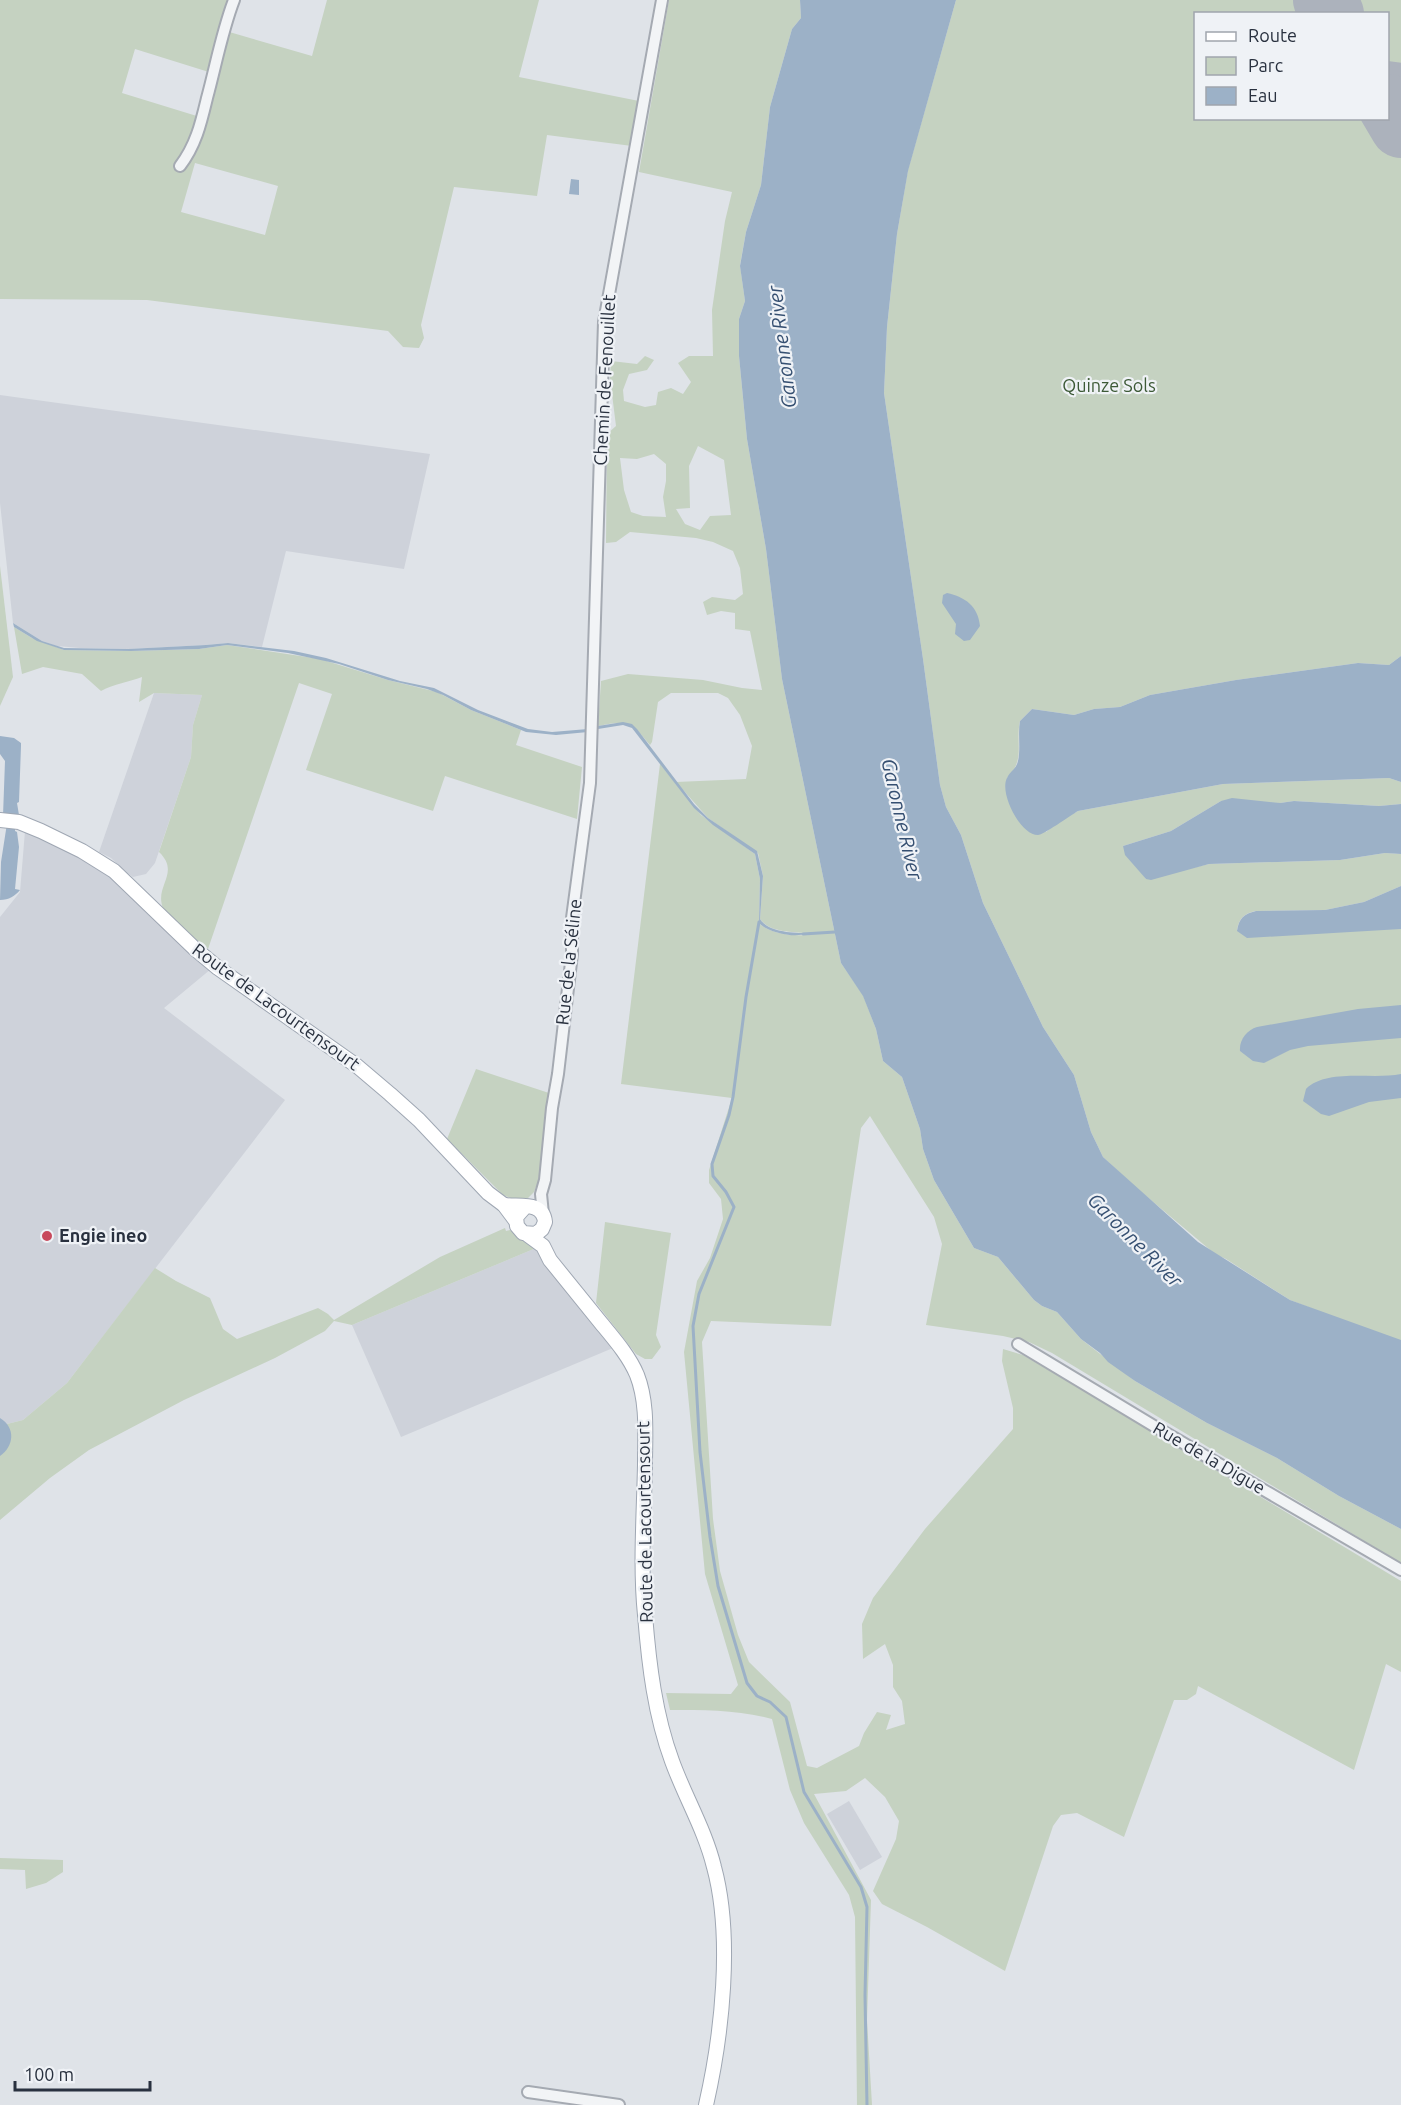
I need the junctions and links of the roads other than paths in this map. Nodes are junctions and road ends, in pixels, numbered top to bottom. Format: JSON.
{"nodes":[{"id":1,"x":234,"y":0,"type":"edge"},
{"id":2,"x":662,"y":0,"type":"edge"},
{"id":3,"x":180,"y":166,"type":"dead end"},
{"id":4,"x":593,"y":729,"type":"joint"},
{"id":5,"x":8,"y":821,"type":"edge"},
{"id":6,"x":541,"y":1194,"type":"junction"},
{"id":7,"x":504,"y":1205,"type":"junction"},
{"id":8,"x":526,"y":1207,"type":"junction"},
{"id":9,"x":544,"y":1220,"type":"junction"},
{"id":10,"x":516,"y":1221,"type":"junction"},
{"id":11,"x":528,"y":1235,"type":"junction"},
{"id":12,"x":543,"y":1246,"type":"junction"},
{"id":13,"x":1018,"y":1344,"type":"dead end"},
{"id":14,"x":1401,"y":1570,"type":"edge"},
{"id":15,"x":528,"y":2092,"type":"dead end"},
{"id":16,"x":619,"y":2105,"type":"edge"},
{"id":17,"x":706,"y":2105,"type":"edge"}],
"edges":[{"from":1,"to":3,"type":"street"},
{"from":2,"to":4,"type":"street","name":"Chemin de Fenouillet"},
{"from":4,"to":6,"type":"street","name":"Rue de la Séline"},
{"from":5,"to":7,"type":"main road","name":"Route de Lacourtensourt"},
{"from":6,"to":8,"type":"street"},
{"from":6,"to":9,"type":"street","name":"Rue de la Séline"},
{"from":7,"to":8,"type":"main road"},
{"from":7,"to":10,"type":"main road","name":"Route de Lacourtensourt"},
{"from":8,"to":9,"type":"main road"},
{"from":8,"to":10,"type":"main road"},
{"from":9,"to":11,"type":"main road"},
{"from":9,"to":12,"type":"main road"},
{"from":10,"to":11,"type":"main road","name":"Route de Lacourtensourt"},
{"from":11,"to":12,"type":"main road","name":"Route de Lacourtensourt"},
{"from":12,"to":17,"type":"main road","name":"Route de Lacourtensourt"},
{"from":13,"to":14,"type":"street","name":"Rue de la Digue"},
{"from":15,"to":16,"type":"street"}]}
